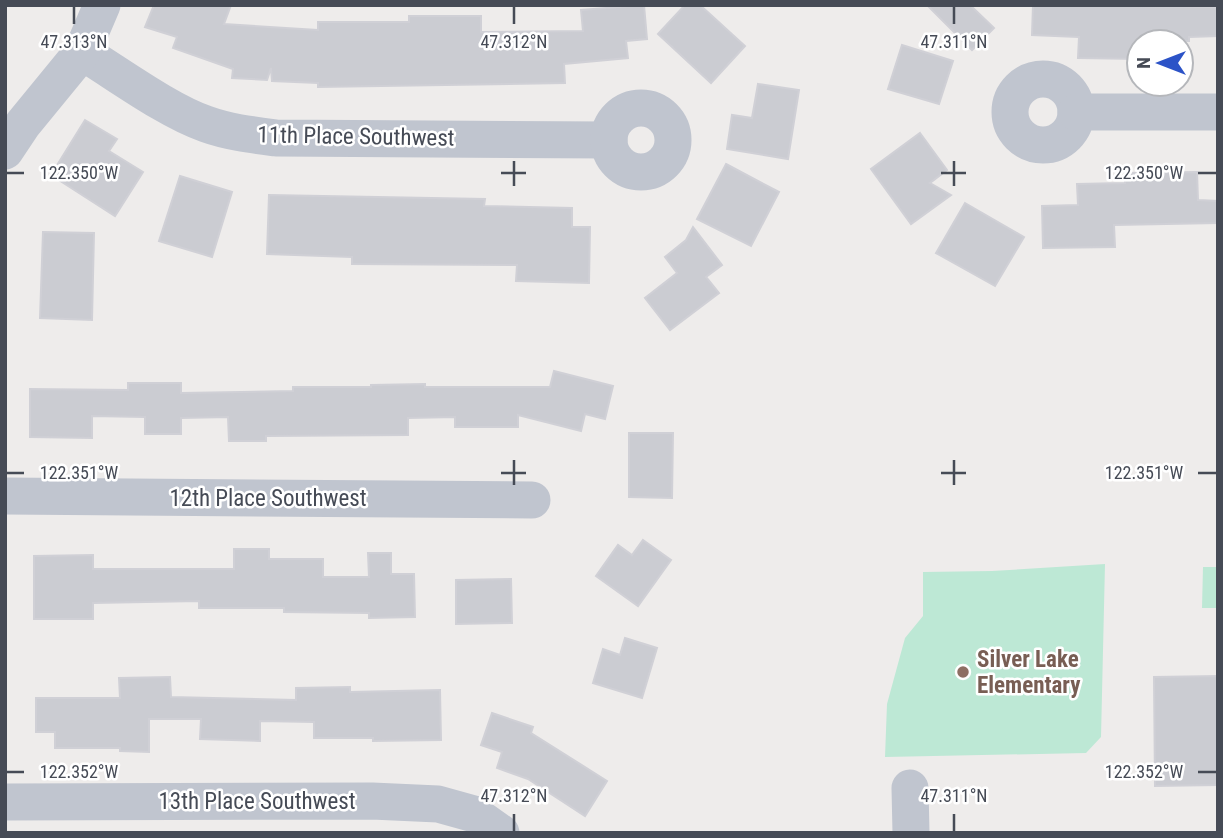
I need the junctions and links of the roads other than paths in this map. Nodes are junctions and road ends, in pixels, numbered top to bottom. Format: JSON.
{"nodes":[{"id":1,"x":102,"y":5,"type":"edge"},
{"id":2,"x":82,"y":52,"type":"junction"},
{"id":3,"x":1076,"y":112,"type":"dead end"},
{"id":4,"x":1218,"y":112,"type":"edge"},
{"id":5,"x":609,"y":140,"type":"dead end"},
{"id":6,"x":6,"y":147,"type":"edge"},
{"id":7,"x":5,"y":495,"type":"edge"},
{"id":8,"x":532,"y":500,"type":"dead end"},
{"id":9,"x":911,"y":788,"type":"dead end"},
{"id":10,"x":5,"y":802,"type":"edge"},
{"id":11,"x":501,"y":833,"type":"edge"},
{"id":12,"x":911,"y":833,"type":"edge"}],
"edges":[{"from":1,"to":2,"type":"street"},
{"from":2,"to":5,"type":"street","name":"11th Place Southwest"},
{"from":2,"to":6,"type":"street"},
{"from":3,"to":4,"type":"street"},
{"from":7,"to":8,"type":"street","name":"12th Place Southwest"},
{"from":9,"to":12,"type":"street"},
{"from":10,"to":11,"type":"street","name":"13th Place Southwest"}]}
